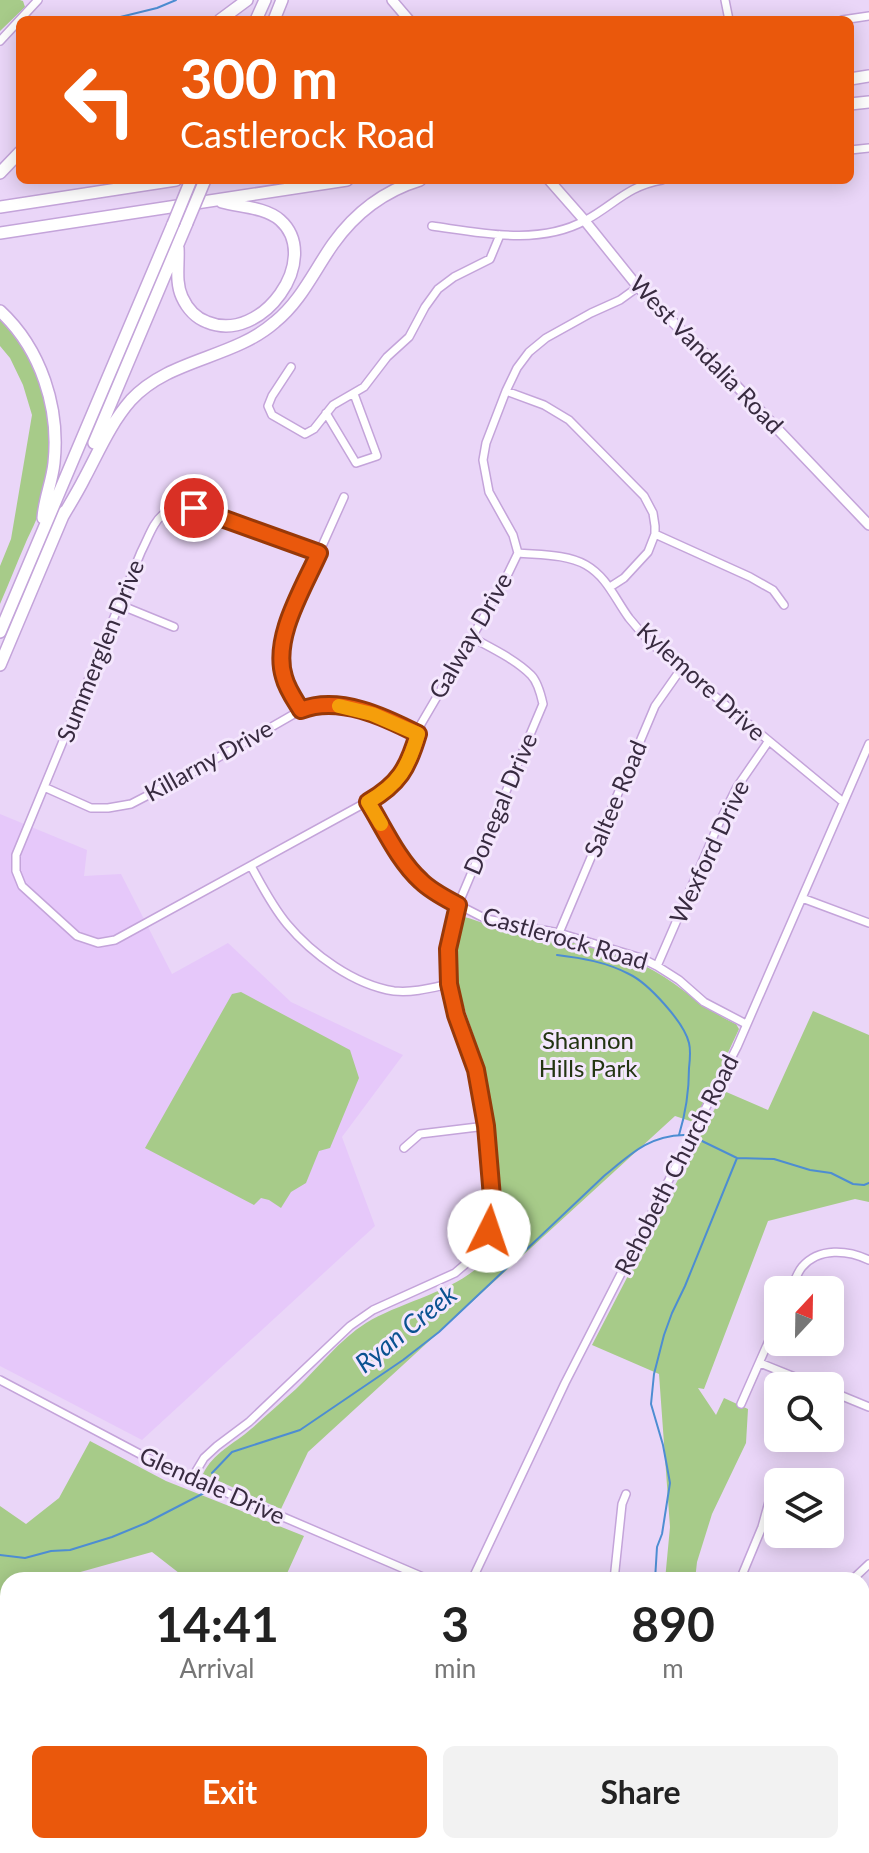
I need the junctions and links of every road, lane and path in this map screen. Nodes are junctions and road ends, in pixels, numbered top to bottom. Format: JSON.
{"nodes":[{"id":1,"x":247,"y":0,"type":"edge"},
{"id":2,"x":392,"y":0,"type":"edge"},
{"id":3,"x":225,"y":16,"type":"edge"},
{"id":4,"x":406,"y":16,"type":"edge"},
{"id":5,"x":16,"y":23,"type":"edge"},
{"id":6,"x":0,"y":41,"type":"edge"},
{"id":7,"x":16,"y":156,"type":"edge"},
{"id":8,"x":0,"y":173,"type":"edge"},
{"id":9,"x":134,"y":184,"type":"edge"},
{"id":10,"x":189,"y":184,"type":"edge"},
{"id":11,"x":203,"y":184,"type":"edge"},
{"id":12,"x":321,"y":184,"type":"edge"},
{"id":13,"x":408,"y":184,"type":"edge"},
{"id":14,"x":553,"y":184,"type":"edge"},
{"id":15,"x":648,"y":184,"type":"edge"},
{"id":16,"x":213,"y":201,"type":"junction"},
{"id":17,"x":0,"y":207,"type":"edge"},
{"id":18,"x":585,"y":221,"type":"junction"},
{"id":19,"x":432,"y":226,"type":"dead end"},
{"id":20,"x":0,"y":233,"type":"edge"},
{"id":21,"x":500,"y":235,"type":"junction"},
{"id":22,"x":178,"y":245,"type":"junction"},
{"id":23,"x":638,"y":287,"type":"junction"},
{"id":24,"x":0,"y":311,"type":"edge"},
{"id":25,"x":291,"y":367,"type":"dead end"},
{"id":26,"x":506,"y":391,"type":"junction"},
{"id":27,"x":354,"y":394,"type":"junction"},
{"id":28,"x":326,"y":413,"type":"junction"},
{"id":29,"x":344,"y":497,"type":"dead end"},
{"id":30,"x":63,"y":516,"type":"junction"},
{"id":31,"x":869,"y":525,"type":"edge"},
{"id":32,"x":43,"y":530,"type":"junction"},
{"id":33,"x":655,"y":534,"type":"junction"},
{"id":34,"x":319,"y":553,"type":"junction"},
{"id":35,"x":518,"y":553,"type":"junction"},
{"id":36,"x":610,"y":587,"type":"junction"},
{"id":37,"x":120,"y":605,"type":"junction"},
{"id":38,"x":784,"y":605,"type":"dead end"},
{"id":39,"x":174,"y":627,"type":"dead end"},
{"id":40,"x":0,"y":632,"type":"edge"},
{"id":41,"x":471,"y":637,"type":"junction"},
{"id":42,"x":0,"y":665,"type":"edge"},
{"id":43,"x":681,"y":669,"type":"junction"},
{"id":44,"x":301,"y":710,"type":"junction"},
{"id":45,"x":418,"y":734,"type":"junction"},
{"id":46,"x":768,"y":742,"type":"junction"},
{"id":47,"x":869,"y":744,"type":"edge"},
{"id":48,"x":44,"y":787,"type":"junction"},
{"id":49,"x":368,"y":802,"type":"junction"},
{"id":50,"x":843,"y":802,"type":"junction"},
{"id":51,"x":16,"y":855,"type":"joint"},
{"id":52,"x":251,"y":866,"type":"junction"},
{"id":53,"x":802,"y":898,"type":"junction"},
{"id":54,"x":458,"y":905,"type":"junction"},
{"id":55,"x":869,"y":923,"type":"edge"},
{"id":56,"x":559,"y":933,"type":"junction"},
{"id":57,"x":657,"y":966,"type":"junction"},
{"id":58,"x":449,"y":984,"type":"junction"},
{"id":59,"x":746,"y":1024,"type":"junction"},
{"id":60,"x":486,"y":1126,"type":"junction"},
{"id":61,"x":404,"y":1148,"type":"dead end"},
{"id":62,"x":869,"y":1260,"type":"edge"},
{"id":63,"x":797,"y":1276,"type":"edge"},
{"id":64,"x":764,"y":1353,"type":"edge"},
{"id":65,"x":760,"y":1363,"type":"junction"},
{"id":66,"x":782,"y":1372,"type":"edge"},
{"id":67,"x":0,"y":1380,"type":"edge"},
{"id":68,"x":844,"y":1397,"type":"edge"},
{"id":69,"x":741,"y":1404,"type":"dead end"},
{"id":70,"x":869,"y":1407,"type":"edge"},
{"id":71,"x":192,"y":1478,"type":"junction"},
{"id":72,"x":626,"y":1494,"type":"dead end"},
{"id":73,"x":764,"y":1520,"type":"edge"},
{"id":74,"x":411,"y":1572,"type":"edge"},
{"id":75,"x":476,"y":1572,"type":"edge"},
{"id":76,"x":615,"y":1572,"type":"edge"},
{"id":77,"x":743,"y":1572,"type":"edge"}],
"edges":[{"from":1,"to":3,"type":"highway"},
{"from":2,"to":4,"type":"main road"},
{"from":5,"to":6,"type":"street"},
{"from":7,"to":8,"type":"highway"},
{"from":9,"to":17,"type":"highway"},
{"from":10,"to":32,"type":"highway","bridge":true},
{"from":11,"to":22,"type":"highway","bridge":true},
{"from":12,"to":16,"type":"highway"},
{"from":13,"to":30,"type":"highway"},
{"from":14,"to":18,"type":"main road","name":"West Vandalia Road"},
{"from":15,"to":18,"type":"street"},
{"from":16,"to":20,"type":"highway"},
{"from":16,"to":22,"type":"highway"},
{"from":18,"to":21,"type":"street"},
{"from":18,"to":23,"type":"main road","name":"West Vandalia Road"},
{"from":19,"to":21,"type":"street"},
{"from":21,"to":27,"type":"street"},
{"from":22,"to":30,"type":"highway"},
{"from":23,"to":26,"type":"street","name":"Galway Drive"},
{"from":23,"to":31,"type":"main road","name":"West Vandalia Road"},
{"from":24,"to":32,"type":"highway"},
{"from":25,"to":28,"type":"street"},
{"from":26,"to":33,"type":"street"},
{"from":26,"to":35,"type":"street","name":"Galway Drive"},
{"from":27,"to":28,"type":"street"},
{"from":27,"to":28,"type":"street"},
{"from":29,"to":34,"type":"street"},
{"from":30,"to":42,"type":"highway"},
{"from":32,"to":40,"type":"highway"},
{"from":33,"to":36,"type":"street"},
{"from":33,"to":38,"type":"street"},
{"from":34,"to":37,"type":"street","name":"Summerglen Drive"},
{"from":34,"to":44,"type":"street"},
{"from":35,"to":36,"type":"street","name":"Kylemore Drive"},
{"from":35,"to":41,"type":"street","name":"Galway Drive"},
{"from":36,"to":43,"type":"street","name":"Kylemore Drive"},
{"from":37,"to":39,"type":"street"},
{"from":37,"to":48,"type":"street","name":"Summerglen Drive"},
{"from":41,"to":45,"type":"street","name":"Galway Drive"},
{"from":41,"to":54,"type":"street","name":"Donegal Drive"},
{"from":43,"to":46,"type":"street","name":"Kylemore Drive"},
{"from":43,"to":56,"type":"street","name":"Saltee Road"},
{"from":44,"to":45,"type":"street","name":"Killarny Drive"},
{"from":44,"to":48,"type":"street","name":"Killarny Drive"},
{"from":45,"to":49,"type":"street","name":"Galway Drive"},
{"from":46,"to":50,"type":"street","name":"Kylemore Drive"},
{"from":46,"to":57,"type":"street","name":"Wexford Drive"},
{"from":47,"to":50,"type":"street","name":"Rehobeth Church Road"},
{"from":48,"to":51,"type":"street","name":"Summerglen Drive"},
{"from":49,"to":52,"type":"street","name":"Galway Drive"},
{"from":49,"to":54,"type":"street","name":"Castlerock Road"},
{"from":50,"to":53,"type":"street","name":"Rehobeth Church Road"},
{"from":51,"to":52,"type":"street","name":"Galway Drive"},
{"from":52,"to":58,"type":"street"},
{"from":53,"to":55,"type":"street"},
{"from":53,"to":59,"type":"street","name":"Rehobeth Church Road"},
{"from":54,"to":56,"type":"street","name":"Castlerock Road"},
{"from":54,"to":58,"type":"street","name":"Donegal Drive"},
{"from":56,"to":57,"type":"street","name":"Castlerock Road"},
{"from":57,"to":59,"type":"street","name":"Castlerock Road"},
{"from":58,"to":60,"type":"street","name":"Donegal Drive"},
{"from":59,"to":75,"type":"street","name":"Rehobeth Church Road"},
{"from":60,"to":61,"type":"street"},
{"from":60,"to":71,"type":"street","name":"Donegal Drive"},
{"from":62,"to":63,"type":"street"},
{"from":64,"to":65,"type":"street"},
{"from":65,"to":66,"type":"street"},
{"from":65,"to":69,"type":"street"},
{"from":67,"to":71,"type":"street","name":"Glendale Drive"},
{"from":68,"to":70,"type":"street"},
{"from":71,"to":74,"type":"street","name":"Glendale Drive"},
{"from":72,"to":76,"type":"street"},
{"from":73,"to":77,"type":"street"}]}
